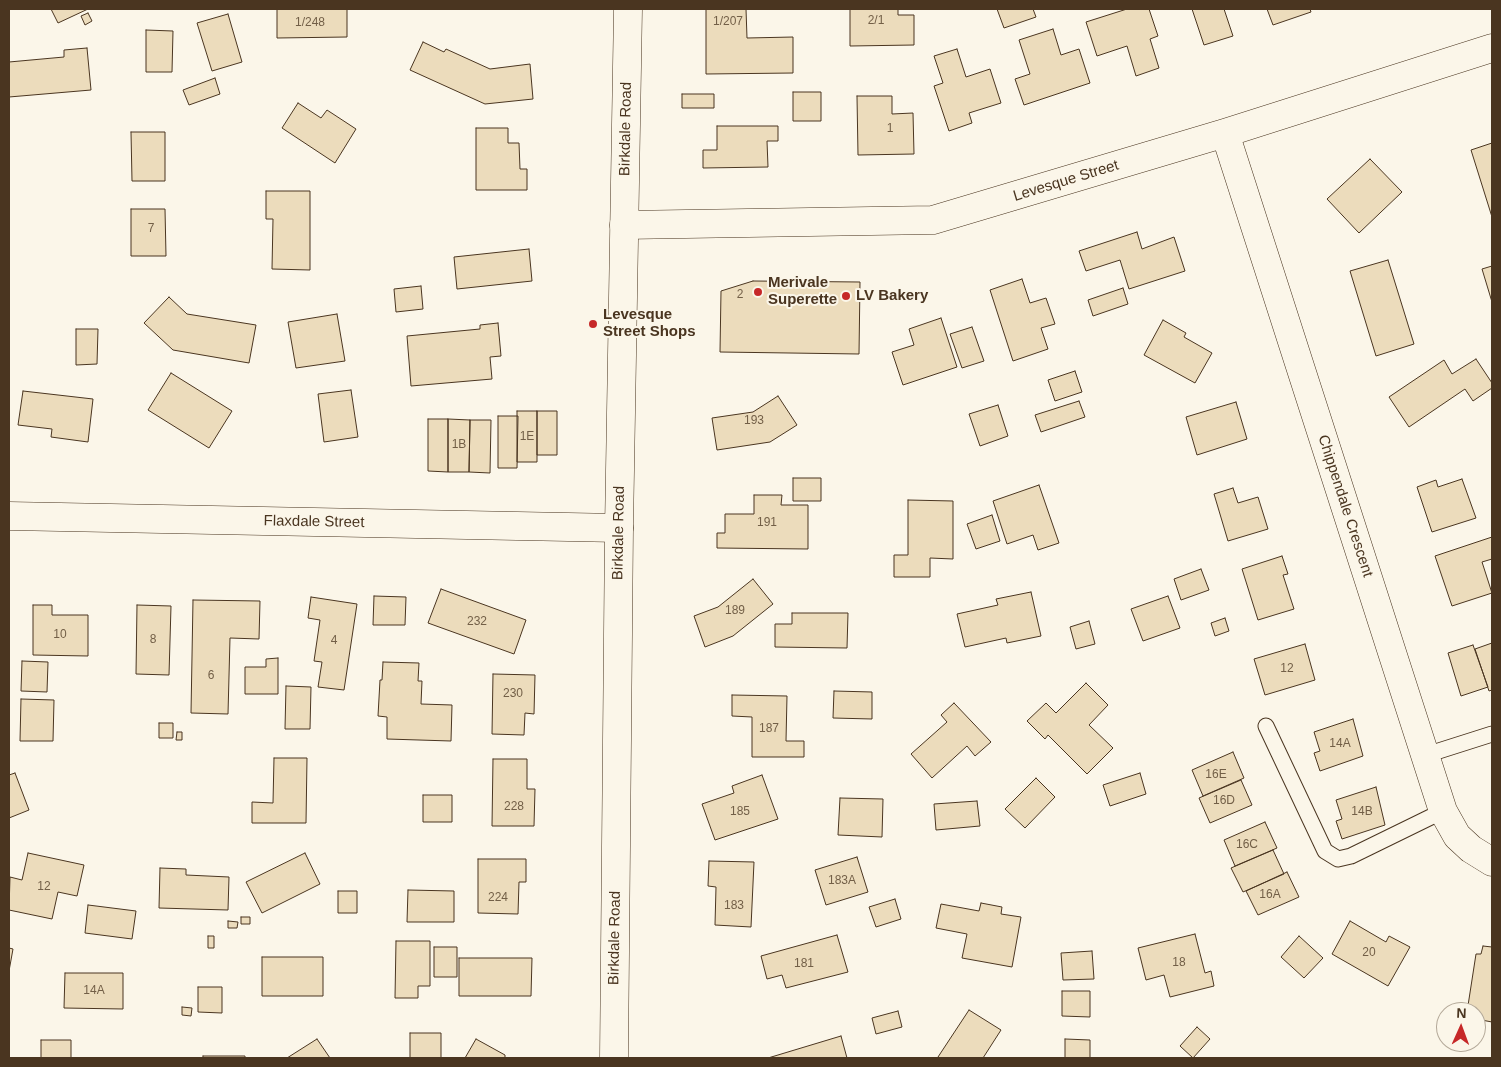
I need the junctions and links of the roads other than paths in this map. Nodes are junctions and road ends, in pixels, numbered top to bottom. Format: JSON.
{"nodes":[{"id":1,"x":628,"y":9,"type":"edge"},
{"id":2,"x":1492,"y":48,"type":"edge"},
{"id":3,"x":1224,"y":132,"type":"junction"},
{"id":4,"x":624,"y":226,"type":"junction"},
{"id":5,"x":9,"y":516,"type":"edge"},
{"id":6,"x":619,"y":528,"type":"junction"},
{"id":7,"x":1266,"y":726,"type":"dead end"},
{"id":8,"x":1492,"y":734,"type":"edge"},
{"id":9,"x":1426,"y":755,"type":"junction"},
{"id":10,"x":1444,"y":811,"type":"junction"},
{"id":11,"x":1492,"y":862,"type":"edge"},
{"id":12,"x":614,"y":1058,"type":"edge"}],
"edges":[{"from":1,"to":4,"type":"street","name":"Birkdale Road"},
{"from":2,"to":3,"type":"street","name":"Levesque Street"},
{"from":3,"to":4,"type":"street","name":"Levesque Street"},
{"from":3,"to":9,"type":"street","name":"Chippendale Crescent"},
{"from":4,"to":6,"type":"street","name":"Birkdale Road"},
{"from":5,"to":6,"type":"street","name":"Flaxdale Street"},
{"from":6,"to":12,"type":"street","name":"Birkdale Road"},
{"from":7,"to":10,"type":"lane"},
{"from":8,"to":9,"type":"lane"},
{"from":9,"to":10,"type":"street","name":"Chippendale Crescent"},
{"from":10,"to":11,"type":"street","name":"Chippendale Crescent"}]}
